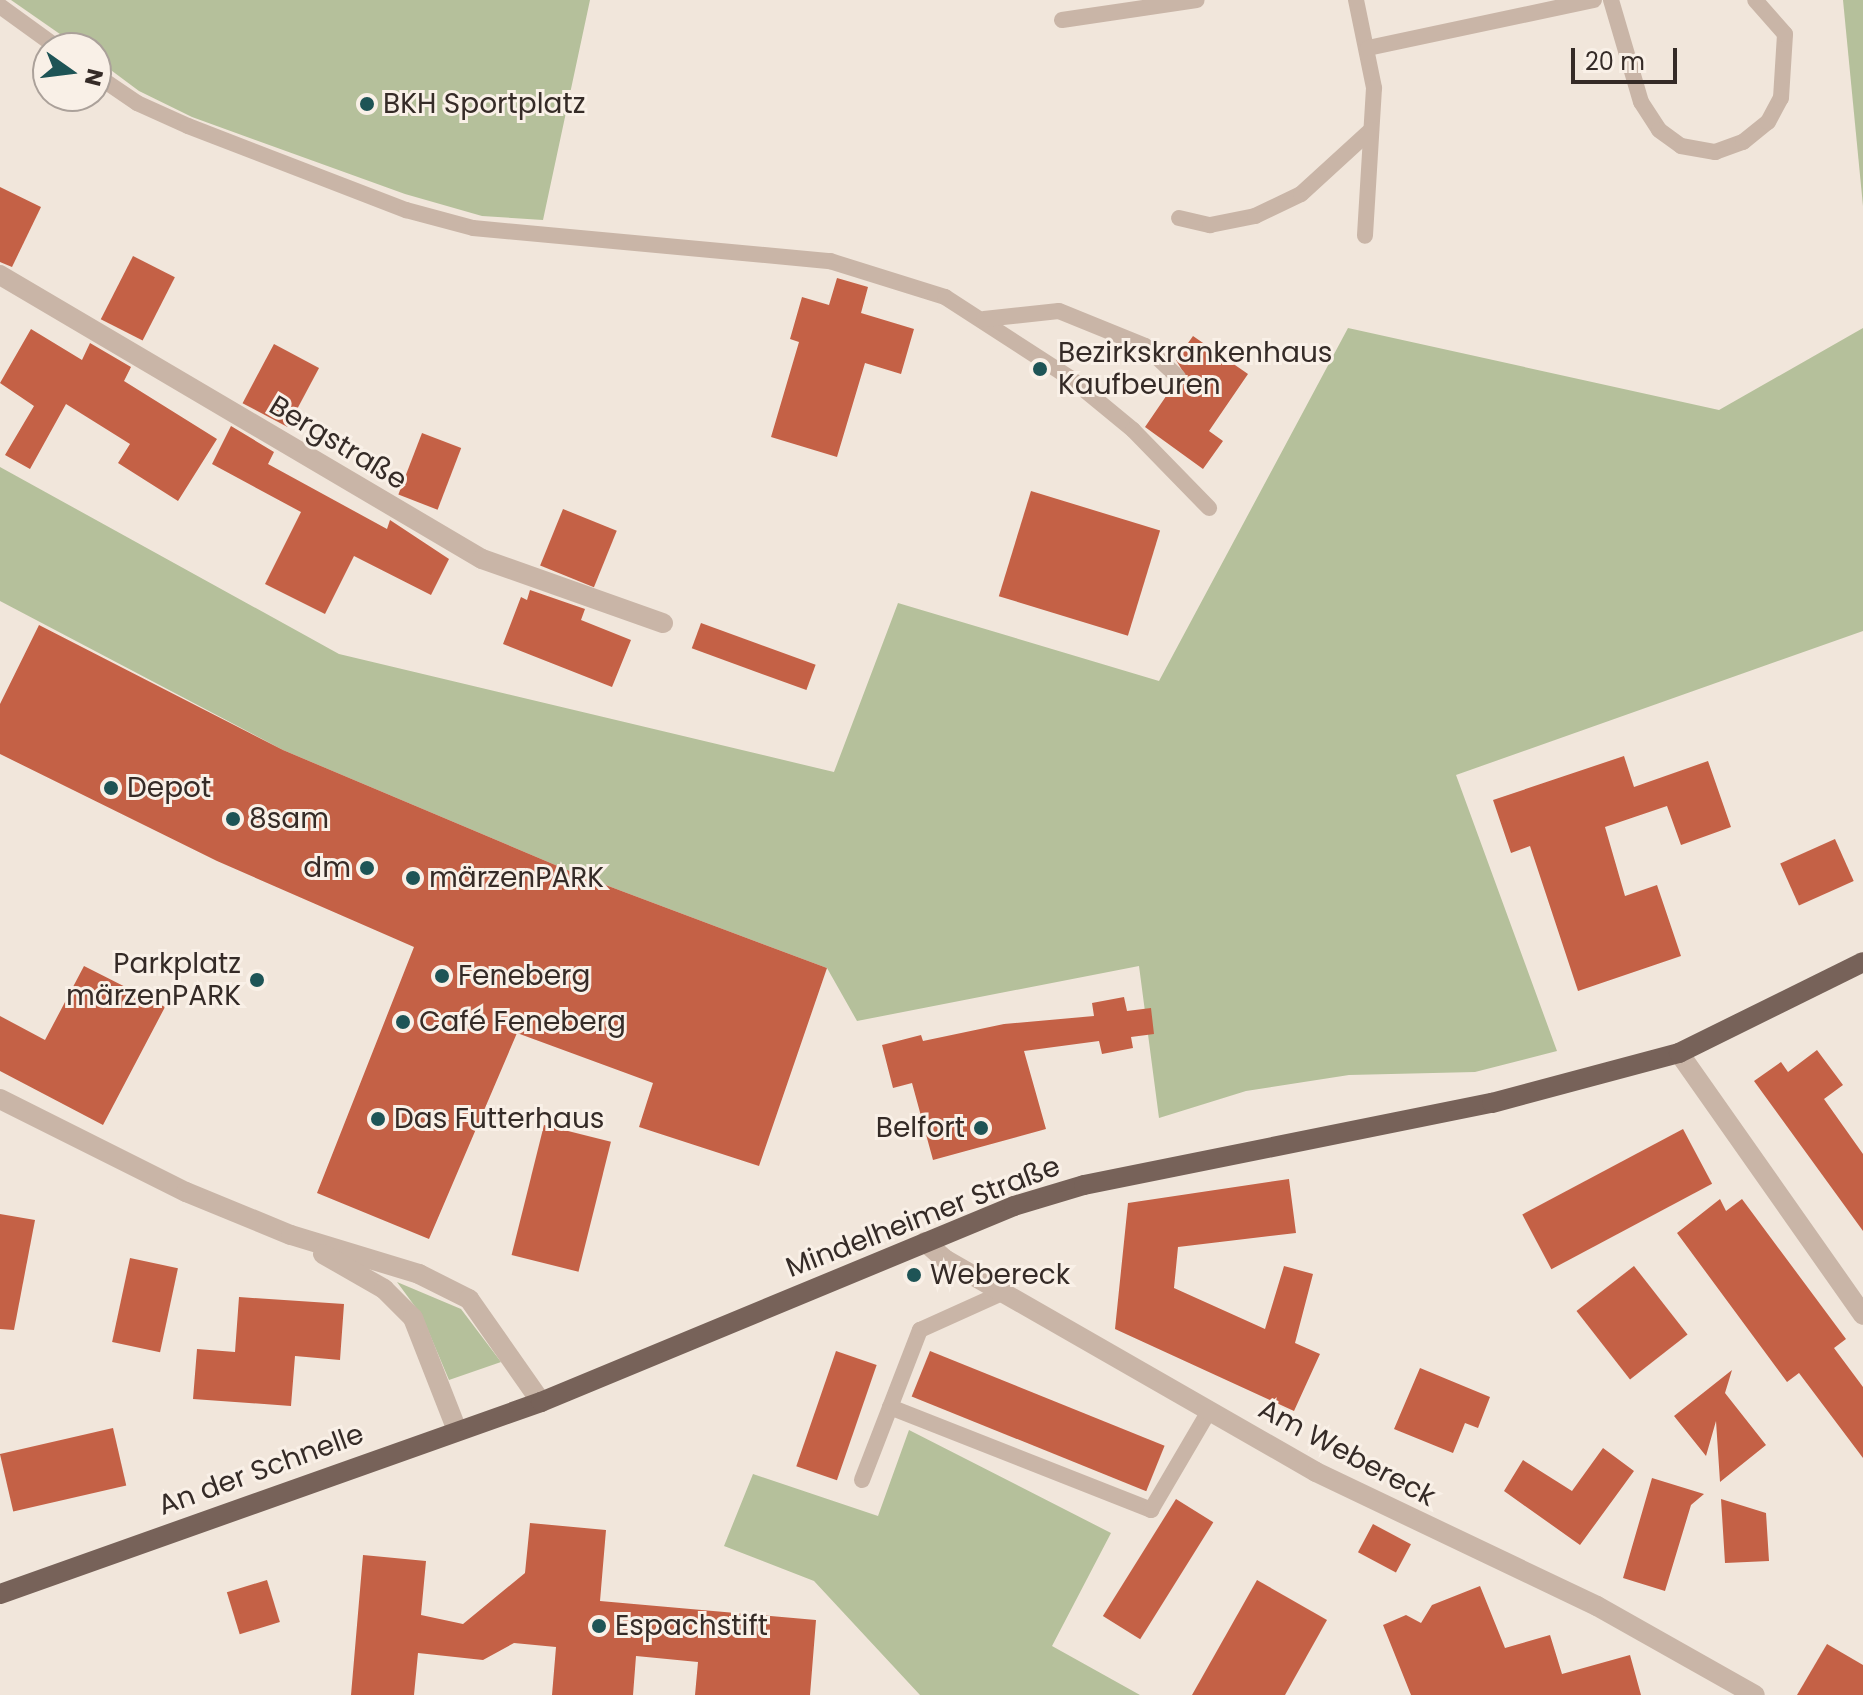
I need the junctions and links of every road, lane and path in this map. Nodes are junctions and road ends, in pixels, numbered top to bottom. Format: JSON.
{"nodes":[{"id":1,"x":1197,"y":0,"type":"edge"},
{"id":2,"x":1356,"y":0,"type":"edge"},
{"id":3,"x":1594,"y":0,"type":"edge"},
{"id":4,"x":1611,"y":0,"type":"edge"},
{"id":5,"x":1755,"y":0,"type":"edge"},
{"id":6,"x":0,"y":6,"type":"edge"},
{"id":7,"x":1062,"y":20,"type":"dead end"},
{"id":8,"x":36,"y":32,"type":"edge"},
{"id":9,"x":1368,"y":48,"type":"junction"},
{"id":10,"x":112,"y":86,"type":"edge"},
{"id":11,"x":1371,"y":130,"type":"junction"},
{"id":12,"x":1179,"y":218,"type":"dead end"},
{"id":13,"x":1365,"y":236,"type":"dead end"},
{"id":14,"x":0,"y":275,"type":"edge"},
{"id":15,"x":984,"y":319,"type":"junction"},
{"id":16,"x":1178,"y":377,"type":"dead end"},
{"id":17,"x":1209,"y":508,"type":"dead end"},
{"id":18,"x":663,"y":623,"type":"dead end"},
{"id":19,"x":1863,"y":962,"type":"edge"},
{"id":20,"x":1679,"y":1053,"type":"junction"},
{"id":21,"x":0,"y":1099,"type":"edge"},
{"id":22,"x":291,"y":1235,"type":"junction"},
{"id":23,"x":925,"y":1242,"type":"junction"},
{"id":24,"x":1002,"y":1293,"type":"junction"},
{"id":25,"x":1863,"y":1315,"type":"edge"},
{"id":26,"x":541,"y":1402,"type":"junction"},
{"id":27,"x":890,"y":1407,"type":"junction"},
{"id":28,"x":1209,"y":1411,"type":"junction"},
{"id":29,"x":457,"y":1430,"type":"junction"},
{"id":30,"x":862,"y":1480,"type":"dead end"},
{"id":31,"x":0,"y":1594,"type":"edge"},
{"id":32,"x":1755,"y":1695,"type":"edge"}],
"edges":[{"from":1,"to":7,"type":"lane"},
{"from":2,"to":9,"type":"lane"},
{"from":3,"to":9,"type":"lane"},
{"from":4,"to":5,"type":"lane"},
{"from":6,"to":8,"type":"lane"},
{"from":9,"to":11,"type":"lane"},
{"from":10,"to":15,"type":"lane"},
{"from":11,"to":12,"type":"lane"},
{"from":11,"to":13,"type":"lane"},
{"from":14,"to":18,"type":"street","name":"Bergstraße"},
{"from":15,"to":16,"type":"lane"},
{"from":15,"to":17,"type":"lane"},
{"from":19,"to":20,"type":"main road","name":"Mindelheimer Straße"},
{"from":20,"to":23,"type":"main road","name":"Mindelheimer Straße"},
{"from":20,"to":25,"type":"street"},
{"from":21,"to":22,"type":"street"},
{"from":22,"to":26,"type":"street"},
{"from":22,"to":29,"type":"street"},
{"from":23,"to":24,"type":"street","name":"Am Webereck"},
{"from":23,"to":26,"type":"main road","name":"Mindelheimer Straße"},
{"from":24,"to":27,"type":"lane"},
{"from":24,"to":28,"type":"street","name":"Am Webereck"},
{"from":26,"to":29,"type":"main road","name":"An der Schnelle"},
{"from":27,"to":28,"type":"lane"},
{"from":27,"to":30,"type":"lane"},
{"from":28,"to":32,"type":"street","name":"Am Webereck"},
{"from":29,"to":31,"type":"main road","name":"An der Schnelle"}]}
